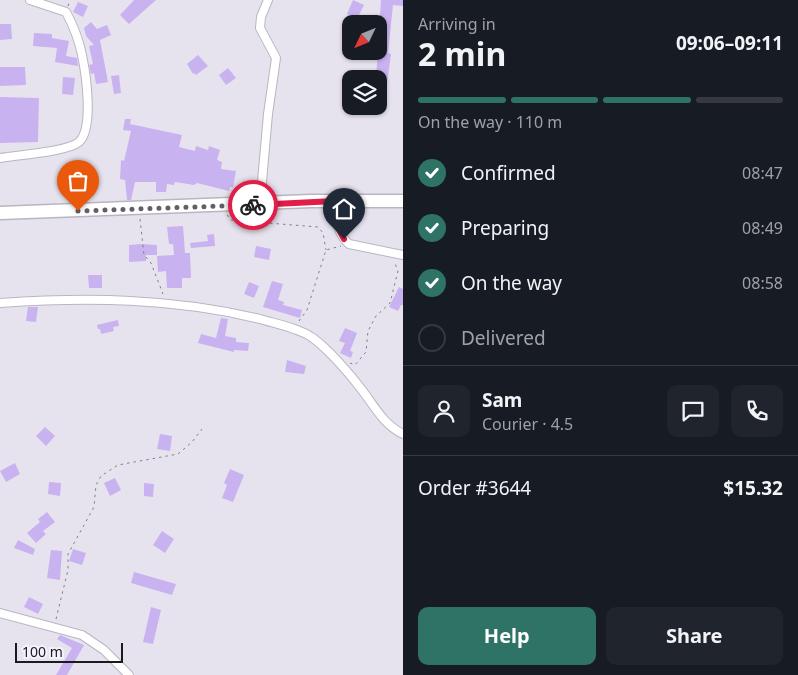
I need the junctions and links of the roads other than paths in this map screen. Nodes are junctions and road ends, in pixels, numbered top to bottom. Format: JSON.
{"nodes":[{"id":1,"x":30,"y":0,"type":"edge"},
{"id":2,"x":268,"y":0,"type":"edge"},
{"id":3,"x":0,"y":158,"type":"edge"},
{"id":4,"x":335,"y":201,"type":"junction"},
{"id":5,"x":403,"y":201,"type":"edge"},
{"id":6,"x":260,"y":204,"type":"junction"},
{"id":7,"x":0,"y":213,"type":"edge"},
{"id":8,"x":403,"y":255,"type":"edge"},
{"id":9,"x":0,"y":304,"type":"edge"},
{"id":10,"x":403,"y":434,"type":"edge"},
{"id":11,"x":0,"y":613,"type":"edge"},
{"id":12,"x":129,"y":675,"type":"edge"}],
"edges":[{"from":1,"to":3,"type":"street"},
{"from":2,"to":6,"type":"street"},
{"from":4,"to":5,"type":"main road"},
{"from":4,"to":6,"type":"main road"},
{"from":4,"to":8,"type":"street"},
{"from":6,"to":7,"type":"main road"},
{"from":9,"to":10,"type":"street"},
{"from":11,"to":12,"type":"street"}]}
